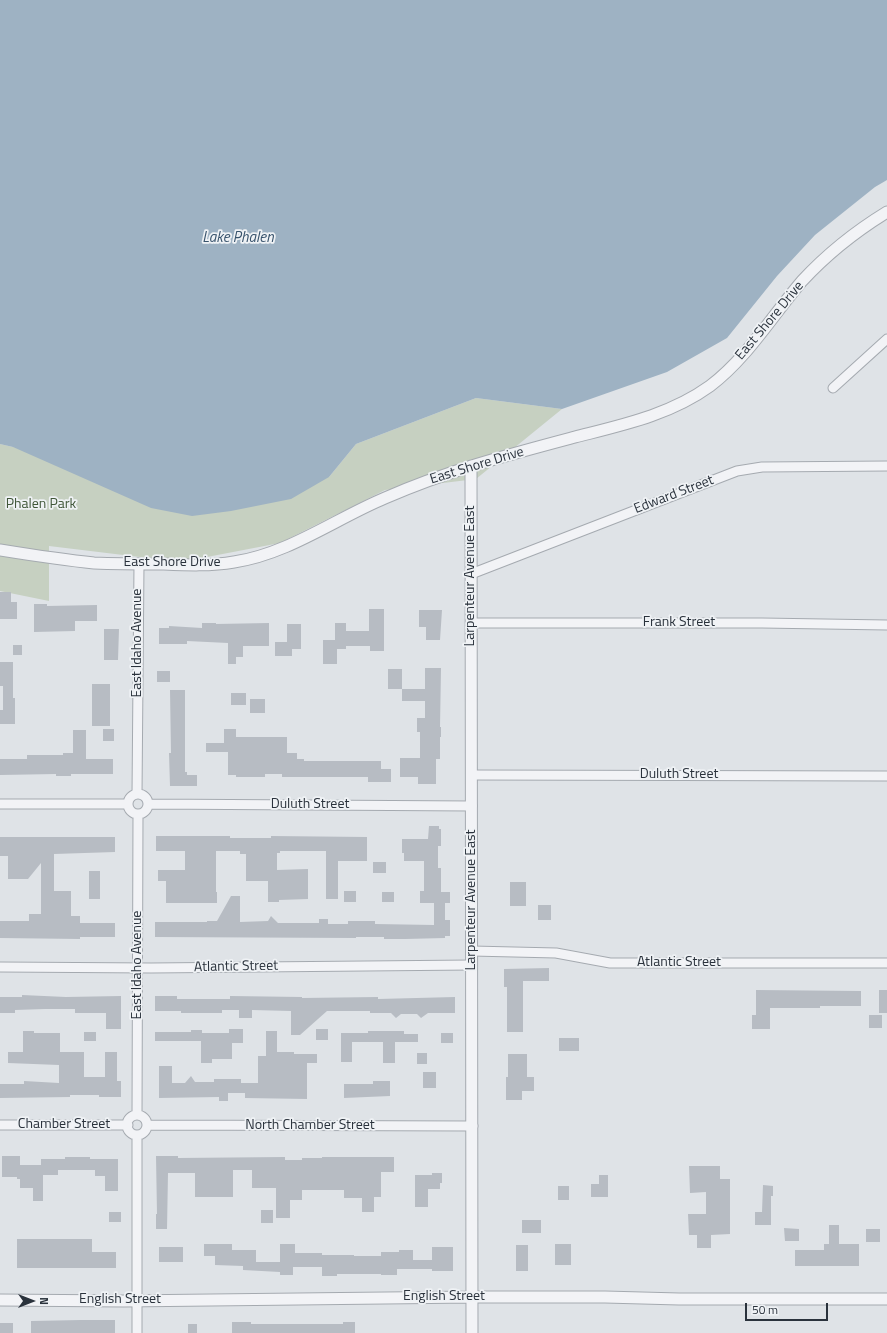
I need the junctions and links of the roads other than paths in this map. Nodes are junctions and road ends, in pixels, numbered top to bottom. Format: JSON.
{"nodes":[{"id":1,"x":887,"y":212,"type":"edge"},
{"id":2,"x":887,"y":339,"type":"edge"},
{"id":3,"x":833,"y":388,"type":"dead end"},
{"id":4,"x":471,"y":466,"type":"junction"},
{"id":5,"x":887,"y":466,"type":"edge"},
{"id":6,"x":0,"y":550,"type":"edge"},
{"id":7,"x":139,"y":564,"type":"junction"},
{"id":8,"x":471,"y":574,"type":"junction"},
{"id":9,"x":471,"y":623,"type":"junction"},
{"id":10,"x":887,"y":625,"type":"edge"},
{"id":11,"x":472,"y":775,"type":"junction"},
{"id":12,"x":887,"y":776,"type":"edge"},
{"id":13,"x":137,"y":794,"type":"junction"},
{"id":14,"x":0,"y":804,"type":"edge"},
{"id":15,"x":128,"y":804,"type":"junction"},
{"id":16,"x":148,"y":804,"type":"junction"},
{"id":17,"x":472,"y":806,"type":"junction"},
{"id":18,"x":138,"y":814,"type":"junction"},
{"id":19,"x":472,"y":951,"type":"junction"},
{"id":20,"x":887,"y":962,"type":"edge"},
{"id":21,"x":472,"y":965,"type":"junction"},
{"id":22,"x":0,"y":967,"type":"edge"},
{"id":23,"x":138,"y":968,"type":"junction"},
{"id":24,"x":137,"y":1116,"type":"junction"},
{"id":25,"x":0,"y":1125,"type":"edge"},
{"id":26,"x":128,"y":1125,"type":"junction"},
{"id":27,"x":147,"y":1126,"type":"junction"},
{"id":28,"x":473,"y":1126,"type":"junction"},
{"id":29,"x":137,"y":1135,"type":"junction"},
{"id":30,"x":472,"y":1297,"type":"junction"},
{"id":31,"x":887,"y":1299,"type":"edge"},
{"id":32,"x":0,"y":1300,"type":"edge"},
{"id":33,"x":138,"y":1301,"type":"junction"},
{"id":34,"x":137,"y":1333,"type":"edge"},
{"id":35,"x":472,"y":1333,"type":"edge"}],
"edges":[{"from":1,"to":4,"type":"street","name":"East Shore Drive"},
{"from":2,"to":3,"type":"street"},
{"from":4,"to":7,"type":"street","name":"East Shore Drive"},
{"from":4,"to":8,"type":"street","name":"Larpenteur Avenue East"},
{"from":5,"to":8,"type":"street","name":"Edward Street"},
{"from":6,"to":7,"type":"street","name":"East Shore Drive"},
{"from":7,"to":13,"type":"street","name":"East Idaho Avenue"},
{"from":8,"to":9,"type":"street","name":"Larpenteur Avenue East"},
{"from":9,"to":10,"type":"street","name":"Frank Street"},
{"from":9,"to":11,"type":"street","name":"Larpenteur Avenue East"},
{"from":11,"to":12,"type":"street","name":"Duluth Street"},
{"from":11,"to":17,"type":"street","name":"Larpenteur Avenue East"},
{"from":13,"to":15,"type":"street"},
{"from":13,"to":16,"type":"street"},
{"from":14,"to":15,"type":"street"},
{"from":15,"to":18,"type":"street"},
{"from":16,"to":17,"type":"street","name":"Duluth Street"},
{"from":16,"to":18,"type":"street"},
{"from":17,"to":19,"type":"street","name":"Larpenteur Avenue East"},
{"from":18,"to":23,"type":"street","name":"East Idaho Avenue"},
{"from":19,"to":20,"type":"street","name":"Atlantic Street"},
{"from":19,"to":21,"type":"street","name":"Larpenteur Avenue East"},
{"from":21,"to":23,"type":"street","name":"Atlantic Street"},
{"from":21,"to":28,"type":"street","name":"Larpenteur Avenue East"},
{"from":22,"to":23,"type":"street","name":"Atlantic Street"},
{"from":23,"to":24,"type":"street","name":"East Idaho Avenue"},
{"from":24,"to":26,"type":"street"},
{"from":24,"to":27,"type":"street"},
{"from":25,"to":26,"type":"street","name":"Chamber Street"},
{"from":26,"to":29,"type":"street"},
{"from":27,"to":28,"type":"street","name":"North Chamber Street"},
{"from":27,"to":29,"type":"street"},
{"from":28,"to":30,"type":"street","name":"Larpenteur Avenue East"},
{"from":29,"to":33,"type":"street"},
{"from":30,"to":31,"type":"street","name":"English Street"},
{"from":30,"to":33,"type":"street","name":"English Street"},
{"from":30,"to":35,"type":"street","name":"Larpenteur Avenue East"},
{"from":32,"to":33,"type":"street","name":"English Street"},
{"from":33,"to":34,"type":"street"}]}
